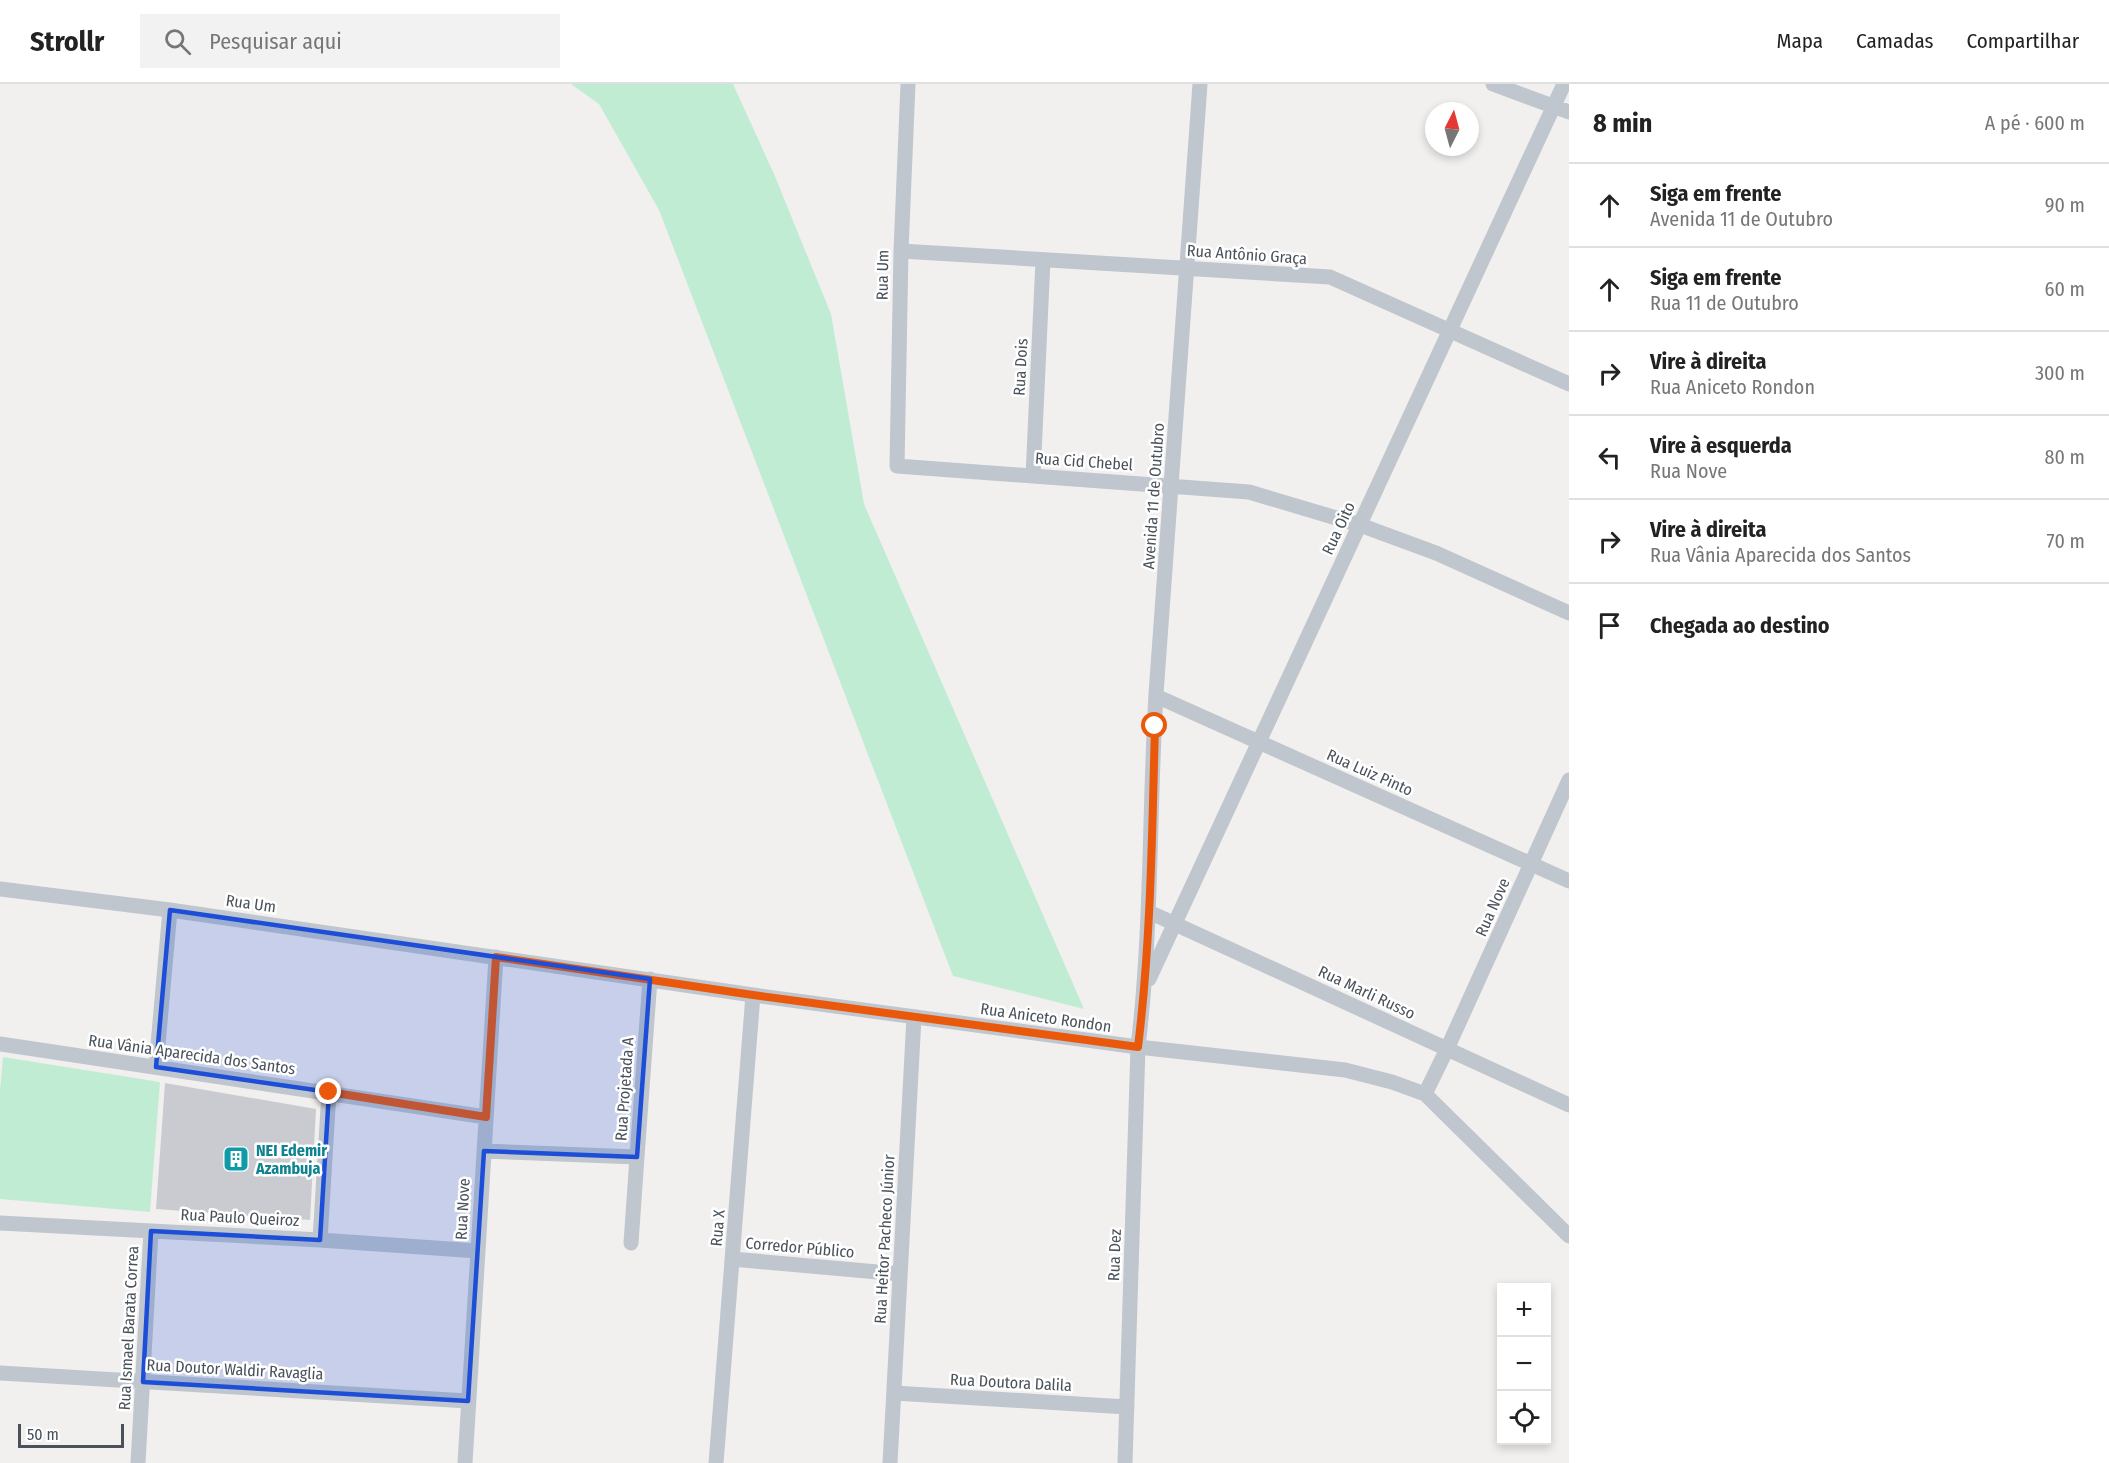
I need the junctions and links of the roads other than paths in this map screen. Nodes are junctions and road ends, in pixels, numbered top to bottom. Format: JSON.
{"nodes":[{"id":1,"x":908,"y":84,"type":"edge"},
{"id":2,"x":1200,"y":84,"type":"edge"},
{"id":3,"x":1493,"y":84,"type":"edge"},
{"id":4,"x":1564,"y":84,"type":"edge"},
{"id":5,"x":1554,"y":105,"type":"junction"},
{"id":6,"x":1569,"y":112,"type":"edge"},
{"id":7,"x":901,"y":251,"type":"junction"},
{"id":8,"x":1043,"y":260,"type":"junction"},
{"id":9,"x":1187,"y":268,"type":"junction"},
{"id":10,"x":1449,"y":331,"type":"junction"},
{"id":11,"x":1569,"y":384,"type":"edge"},
{"id":12,"x":897,"y":466,"type":"joint"},
{"id":13,"x":1033,"y":476,"type":"junction"},
{"id":14,"x":1172,"y":485,"type":"junction"},
{"id":15,"x":1360,"y":525,"type":"junction"},
{"id":16,"x":1569,"y":614,"type":"edge"},
{"id":17,"x":1156,"y":696,"type":"junction"},
{"id":18,"x":1259,"y":742,"type":"junction"},
{"id":19,"x":1569,"y":780,"type":"edge"},
{"id":20,"x":1531,"y":864,"type":"junction"},
{"id":21,"x":1569,"y":881,"type":"edge"},
{"id":22,"x":0,"y":889,"type":"edge"},
{"id":23,"x":170,"y":910,"type":"junction"},
{"id":24,"x":1149,"y":912,"type":"junction"},
{"id":25,"x":1175,"y":923,"type":"junction"},
{"id":26,"x":496,"y":957,"type":"junction"},
{"id":27,"x":650,"y":979,"type":"junction"},
{"id":28,"x":1145,"y":987,"type":"junction"},
{"id":29,"x":753,"y":995,"type":"junction"},
{"id":30,"x":914,"y":1017,"type":"junction"},
{"id":31,"x":0,"y":1044,"type":"edge"},
{"id":32,"x":1138,"y":1047,"type":"junction"},
{"id":33,"x":1447,"y":1049,"type":"junction"},
{"id":34,"x":156,"y":1067,"type":"junction"},
{"id":35,"x":329,"y":1092,"type":"junction"},
{"id":36,"x":1425,"y":1094,"type":"junction"},
{"id":37,"x":1569,"y":1105,"type":"edge"},
{"id":38,"x":486,"y":1117,"type":"junction"},
{"id":39,"x":484,"y":1150,"type":"junction"},
{"id":40,"x":637,"y":1157,"type":"junction"},
{"id":41,"x":0,"y":1223,"type":"edge"},
{"id":42,"x":152,"y":1231,"type":"junction"},
{"id":43,"x":1569,"y":1236,"type":"edge"},
{"id":44,"x":320,"y":1240,"type":"junction"},
{"id":45,"x":631,"y":1243,"type":"dead end"},
{"id":46,"x":478,"y":1251,"type":"junction"},
{"id":47,"x":732,"y":1259,"type":"junction"},
{"id":48,"x":900,"y":1274,"type":"junction"},
{"id":49,"x":0,"y":1373,"type":"edge"},
{"id":50,"x":143,"y":1382,"type":"junction"},
{"id":51,"x":894,"y":1393,"type":"junction"},
{"id":52,"x":468,"y":1401,"type":"junction"},
{"id":53,"x":1127,"y":1407,"type":"junction"},
{"id":54,"x":138,"y":1463,"type":"edge"},
{"id":55,"x":465,"y":1463,"type":"edge"},
{"id":56,"x":716,"y":1463,"type":"edge"},
{"id":57,"x":890,"y":1463,"type":"edge"},
{"id":58,"x":1125,"y":1463,"type":"edge"}],
"edges":[{"from":1,"to":7,"type":"street","name":"Rua Um"},
{"from":2,"to":9,"type":"street","name":"Avenida 11 de Outubro"},
{"from":3,"to":5,"type":"street"},
{"from":4,"to":5,"type":"street","name":"Rua Oito"},
{"from":5,"to":6,"type":"street"},
{"from":5,"to":10,"type":"street","name":"Rua Oito"},
{"from":7,"to":8,"type":"street","name":"Rua Antônio Graça"},
{"from":7,"to":12,"type":"street","name":"Rua Um"},
{"from":8,"to":9,"type":"street","name":"Rua Antônio Graça"},
{"from":8,"to":13,"type":"street","name":"Rua Dois"},
{"from":9,"to":10,"type":"street","name":"Rua Antônio Graça"},
{"from":9,"to":14,"type":"street","name":"Avenida 11 de Outubro"},
{"from":10,"to":11,"type":"street","name":"Rua Antônio Graça"},
{"from":10,"to":15,"type":"street","name":"Rua Oito"},
{"from":12,"to":13,"type":"street","name":"Rua Cid Chebel"},
{"from":13,"to":14,"type":"street","name":"Rua Cid Chebel"},
{"from":14,"to":15,"type":"street","name":"Rua Cid Chebel"},
{"from":14,"to":17,"type":"street","name":"Avenida 11 de Outubro"},
{"from":15,"to":16,"type":"street","name":"Rua Cid Chebel"},
{"from":15,"to":18,"type":"street","name":"Rua Oito"},
{"from":17,"to":18,"type":"street","name":"Rua Luiz Pinto"},
{"from":17,"to":24,"type":"street","name":"Avenida 11 de Outubro"},
{"from":18,"to":20,"type":"street","name":"Rua Luiz Pinto"},
{"from":18,"to":25,"type":"street","name":"Rua Oito"},
{"from":19,"to":20,"type":"street","name":"Rua Nove"},
{"from":20,"to":21,"type":"street","name":"Rua Luiz Pinto"},
{"from":20,"to":33,"type":"street","name":"Rua Nove"},
{"from":22,"to":23,"type":"street","name":"Rua Um"},
{"from":23,"to":26,"type":"street","name":"Rua Um"},
{"from":23,"to":34,"type":"street"},
{"from":24,"to":25,"type":"street","name":"Rua Marli Russo"},
{"from":24,"to":28,"type":"street","name":"Avenida 11 de Outubro"},
{"from":25,"to":28,"type":"street","name":"Rua Oito"},
{"from":25,"to":33,"type":"street","name":"Rua Marli Russo"},
{"from":26,"to":27,"type":"street","name":"Rua Aniceto Rondon"},
{"from":26,"to":38,"type":"street","name":"Rua Nove"},
{"from":27,"to":29,"type":"street","name":"Rua Aniceto Rondon"},
{"from":27,"to":40,"type":"street","name":"Rua Projetada A"},
{"from":28,"to":32,"type":"street","name":"Rua Dez"},
{"from":29,"to":30,"type":"street","name":"Rua Aniceto Rondon"},
{"from":29,"to":47,"type":"street","name":"Rua X"},
{"from":30,"to":32,"type":"street","name":"Rua Aniceto Rondon"},
{"from":30,"to":48,"type":"street","name":"Rua Heitor Pacheco Júnior"},
{"from":31,"to":34,"type":"street","name":"Rua Vânia Aparecida dos Santos"},
{"from":32,"to":36,"type":"street","name":"Rua Aniceto Rondon"},
{"from":32,"to":53,"type":"street","name":"Rua Dez"},
{"from":33,"to":36,"type":"street","name":"Rua Nove"},
{"from":33,"to":37,"type":"street","name":"Rua Marli Russo"},
{"from":34,"to":35,"type":"street","name":"Rua Vânia Aparecida dos Santos"},
{"from":35,"to":38,"type":"street","name":"Rua Vânia Aparecida dos Santos"},
{"from":35,"to":44,"type":"street"},
{"from":36,"to":43,"type":"street","name":"Rua Aniceto Rondon"},
{"from":38,"to":39,"type":"street","name":"Rua Nove"},
{"from":39,"to":40,"type":"street","name":"Rua Projetada A"},
{"from":39,"to":46,"type":"street","name":"Rua Nove"},
{"from":40,"to":45,"type":"street"},
{"from":41,"to":42,"type":"street","name":"Rua Paulo Queiroz"},
{"from":42,"to":44,"type":"street","name":"Rua Paulo Queiroz"},
{"from":42,"to":50,"type":"street","name":"Rua Ismael Barata Correa"},
{"from":44,"to":46,"type":"street","name":"Rua Paulo Queiroz"},
{"from":46,"to":52,"type":"street","name":"Rua Nove"},
{"from":47,"to":48,"type":"street","name":"Corredor Público"},
{"from":47,"to":56,"type":"street","name":"Rua X"},
{"from":48,"to":51,"type":"street","name":"Rua Heitor Pacheco Júnior"},
{"from":49,"to":50,"type":"street","name":"Rua Doutor Waldir Ravaglia"},
{"from":50,"to":52,"type":"street","name":"Rua Doutor Waldir Ravaglia"},
{"from":50,"to":54,"type":"street","name":"Rua Ismael Barata Correa"},
{"from":51,"to":53,"type":"street","name":"Rua Doutora Dalila"},
{"from":51,"to":57,"type":"street","name":"Rua Heitor Pacheco Júnior"},
{"from":52,"to":55,"type":"street","name":"Rua Nove"},
{"from":53,"to":58,"type":"street","name":"Rua Dez"}]}
